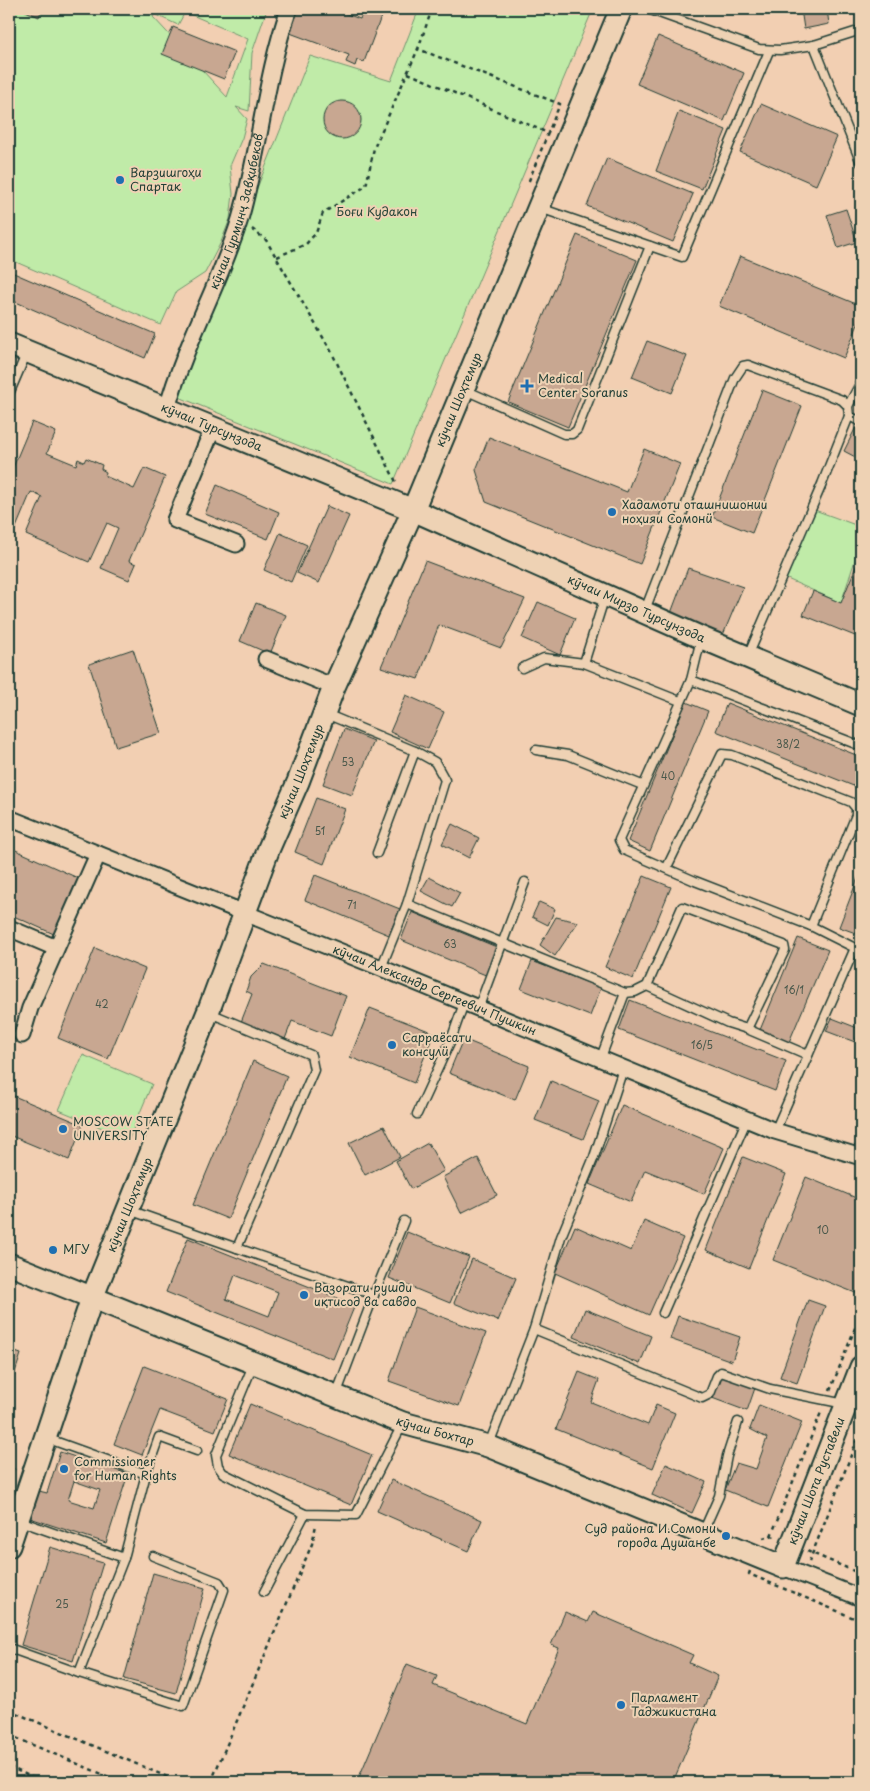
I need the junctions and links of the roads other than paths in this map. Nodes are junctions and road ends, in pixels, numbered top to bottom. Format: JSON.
{"nodes":[{"id":1,"x":289,"y":9,"type":"edge"},
{"id":2,"x":621,"y":9,"type":"edge"},
{"id":3,"x":648,"y":9,"type":"edge"},
{"id":4,"x":861,"y":30,"type":"edge"},
{"id":5,"x":814,"y":45,"type":"junction"},
{"id":6,"x":770,"y":51,"type":"junction"},
{"id":7,"x":861,"y":163,"type":"edge"},
{"id":8,"x":538,"y":208,"type":"junction"},
{"id":9,"x":650,"y":246,"type":"junction"},
{"id":10,"x":18,"y":348,"type":"edge"},
{"id":11,"x":861,"y":382,"type":"edge"},
{"id":12,"x":463,"y":390,"type":"junction"},
{"id":13,"x":9,"y":394,"type":"edge"},
{"id":14,"x":848,"y":406,"type":"junction"},
{"id":15,"x":167,"y":410,"type":"junction"},
{"id":16,"x":849,"y":416,"type":"junction"},
{"id":17,"x":861,"y":422,"type":"edge"},
{"id":18,"x":213,"y":428,"type":"junction"},
{"id":19,"x":413,"y":510,"type":"junction"},
{"id":20,"x":236,"y":544,"type":"dead end"},
{"id":21,"x":606,"y":595,"type":"junction"},
{"id":22,"x":644,"y":612,"type":"junction"},
{"id":23,"x":702,"y":638,"type":"junction"},
{"id":24,"x":747,"y":658,"type":"junction"},
{"id":25,"x":266,"y":659,"type":"dead end"},
{"id":26,"x":584,"y":663,"type":"junction"},
{"id":27,"x":522,"y":668,"type":"dead end"},
{"id":28,"x":691,"y":680,"type":"junction"},
{"id":29,"x":334,"y":687,"type":"junction"},
{"id":30,"x":680,"y":701,"type":"junction"},
{"id":31,"x":861,"y":705,"type":"edge"},
{"id":32,"x":325,"y":713,"type":"junction"},
{"id":33,"x":861,"y":746,"type":"edge"},
{"id":34,"x":536,"y":750,"type":"dead end"},
{"id":35,"x":416,"y":751,"type":"junction"},
{"id":36,"x":642,"y":785,"type":"junction"},
{"id":37,"x":9,"y":818,"type":"edge"},
{"id":38,"x":98,"y":854,"type":"junction"},
{"id":39,"x":377,"y":854,"type":"dead end"},
{"id":40,"x":667,"y":868,"type":"junction"},
{"id":41,"x":525,"y":882,"type":"dead end"},
{"id":42,"x":407,"y":904,"type":"junction"},
{"id":43,"x":246,"y":914,"type":"junction"},
{"id":44,"x":811,"y":926,"type":"junction"},
{"id":45,"x":9,"y":928,"type":"edge"},
{"id":46,"x":504,"y":943,"type":"junction"},
{"id":47,"x":56,"y":948,"type":"junction"},
{"id":48,"x":858,"y":951,"type":"edge"},
{"id":49,"x":381,"y":968,"type":"junction"},
{"id":50,"x":647,"y":986,"type":"junction"},
{"id":51,"x":625,"y":993,"type":"junction"},
{"id":52,"x":471,"y":1006,"type":"junction"},
{"id":53,"x":208,"y":1012,"type":"junction"},
{"id":54,"x":747,"y":1029,"type":"junction"},
{"id":55,"x":22,"y":1035,"type":"dead end"},
{"id":56,"x":808,"y":1055,"type":"junction"},
{"id":57,"x":600,"y":1060,"type":"junction"},
{"id":58,"x":623,"y":1069,"type":"junction"},
{"id":59,"x":417,"y":1114,"type":"dead end"},
{"id":60,"x":747,"y":1119,"type":"junction"},
{"id":61,"x":775,"y":1131,"type":"junction"},
{"id":62,"x":861,"y":1157,"type":"edge"},
{"id":63,"x":128,"y":1210,"type":"junction"},
{"id":64,"x":404,"y":1220,"type":"dead end"},
{"id":65,"x":236,"y":1248,"type":"junction"},
{"id":66,"x":9,"y":1264,"type":"edge"},
{"id":67,"x":374,"y":1294,"type":"junction"},
{"id":68,"x":92,"y":1298,"type":"junction"},
{"id":69,"x":663,"y":1313,"type":"dead end"},
{"id":70,"x":534,"y":1329,"type":"junction"},
{"id":71,"x":254,"y":1362,"type":"junction"},
{"id":72,"x":860,"y":1373,"type":"edge"},
{"id":73,"x":336,"y":1395,"type":"junction"},
{"id":74,"x":847,"y":1404,"type":"junction"},
{"id":75,"x":738,"y":1422,"type":"dead end"},
{"id":76,"x":403,"y":1423,"type":"junction"},
{"id":77,"x":46,"y":1438,"type":"junction"},
{"id":78,"x":488,"y":1446,"type":"junction"},
{"id":79,"x":197,"y":1451,"type":"dead end"},
{"id":80,"x":146,"y":1474,"type":"junction"},
{"id":81,"x":305,"y":1514,"type":"junction"},
{"id":82,"x":19,"y":1520,"type":"junction"},
{"id":83,"x":703,"y":1534,"type":"junction"},
{"id":84,"x":9,"y":1546,"type":"edge"},
{"id":85,"x":154,"y":1556,"type":"dead end"},
{"id":86,"x":124,"y":1558,"type":"junction"},
{"id":87,"x":782,"y":1567,"type":"junction"},
{"id":88,"x":264,"y":1592,"type":"dead end"},
{"id":89,"x":861,"y":1598,"type":"edge"},
{"id":90,"x":9,"y":1648,"type":"edge"},
{"id":91,"x":79,"y":1673,"type":"junction"}],
"edges":[{"from":1,"to":15,"type":"street","name":"кӯчаи Гурминҷ Завқибеков"},
{"from":2,"to":8,"type":"main road","name":"кӯчаи Шоҳтемур"},
{"from":3,"to":6,"type":"lane"},
{"from":4,"to":5,"type":"lane"},
{"from":5,"to":6,"type":"lane"},
{"from":5,"to":7,"type":"lane"},
{"from":6,"to":9,"type":"lane"},
{"from":8,"to":9,"type":"lane"},
{"from":8,"to":12,"type":"main road","name":"кӯчаи Шоҳтемур"},
{"from":9,"to":12,"type":"lane"},
{"from":10,"to":13,"type":"lane"},
{"from":10,"to":15,"type":"main road","name":"кӯчаи Турсунзода"},
{"from":11,"to":14,"type":"lane"},
{"from":12,"to":19,"type":"main road","name":"кӯчаи Шоҳтемур"},
{"from":14,"to":16,"type":"lane"},
{"from":14,"to":22,"type":"lane"},
{"from":15,"to":18,"type":"main road","name":"кӯчаи Турсунзода"},
{"from":16,"to":17,"type":"lane"},
{"from":16,"to":24,"type":"lane"},
{"from":18,"to":19,"type":"main road","name":"кӯчаи Турсунзода"},
{"from":18,"to":20,"type":"street"},
{"from":19,"to":21,"type":"main road","name":"кӯчаи Мирзо Турсунзода"},
{"from":19,"to":29,"type":"main road","name":"кӯчаи Шоҳтемур"},
{"from":21,"to":22,"type":"main road","name":"кӯчаи Мирзо Турсунзода"},
{"from":21,"to":26,"type":"lane"},
{"from":22,"to":23,"type":"main road","name":"кӯчаи Мирзо Турсунзода"},
{"from":23,"to":24,"type":"main road","name":"кӯчаи Мирзо Турсунзода"},
{"from":23,"to":28,"type":"lane"},
{"from":24,"to":31,"type":"main road","name":"кӯчаи Мирзо Турсунзода"},
{"from":25,"to":29,"type":"street"},
{"from":26,"to":27,"type":"lane"},
{"from":26,"to":30,"type":"lane"},
{"from":28,"to":30,"type":"lane"},
{"from":28,"to":33,"type":"lane"},
{"from":29,"to":32,"type":"main road","name":"кӯчаи Шоҳтемур"},
{"from":30,"to":36,"type":"lane"},
{"from":32,"to":35,"type":"lane"},
{"from":32,"to":43,"type":"main road","name":"кӯчаи Шоҳтемур"},
{"from":34,"to":36,"type":"lane"},
{"from":35,"to":39,"type":"lane"},
{"from":35,"to":42,"type":"lane"},
{"from":36,"to":40,"type":"lane"},
{"from":37,"to":38,"type":"street","name":"кӯчаи Александр Сергеевич Пушкин"},
{"from":38,"to":43,"type":"street","name":"кӯчаи Александр Сергеевич Пушкин"},
{"from":38,"to":47,"type":"street"},
{"from":40,"to":44,"type":"lane"},
{"from":40,"to":44,"type":"lane"},
{"from":41,"to":46,"type":"lane"},
{"from":42,"to":46,"type":"lane"},
{"from":42,"to":49,"type":"lane"},
{"from":43,"to":49,"type":"street","name":"кӯчаи Александр Сергеевич Пушкин"},
{"from":43,"to":53,"type":"main road","name":"кӯчаи Шоҳтемур"},
{"from":44,"to":48,"type":"lane"},
{"from":45,"to":47,"type":"street"},
{"from":46,"to":51,"type":"lane"},
{"from":46,"to":52,"type":"lane"},
{"from":47,"to":55,"type":"street"},
{"from":48,"to":56,"type":"lane"},
{"from":49,"to":52,"type":"street","name":"кӯчаи Александр Сергеевич Пушкин"},
{"from":50,"to":51,"type":"lane"},
{"from":50,"to":54,"type":"lane"},
{"from":50,"to":54,"type":"lane"},
{"from":51,"to":57,"type":"lane"},
{"from":52,"to":57,"type":"street","name":"кӯчаи Александр Сергеевич Пушкин"},
{"from":52,"to":59,"type":"lane"},
{"from":53,"to":63,"type":"main road","name":"кӯчаи Шоҳтемур"},
{"from":53,"to":65,"type":"lane"},
{"from":54,"to":56,"type":"lane"},
{"from":56,"to":61,"type":"lane"},
{"from":57,"to":58,"type":"street","name":"кӯчаи Александр Сергеевич Пушкин"},
{"from":58,"to":60,"type":"street","name":"кӯчаи Александр Сергеевич Пушкин"},
{"from":58,"to":70,"type":"lane"},
{"from":60,"to":61,"type":"street","name":"кӯчаи Александр Сергеевич Пушкин"},
{"from":60,"to":69,"type":"lane"},
{"from":61,"to":62,"type":"street","name":"кӯчаи Александр Сергеевич Пушкин"},
{"from":63,"to":65,"type":"lane"},
{"from":63,"to":68,"type":"main road","name":"кӯчаи Шоҳтемур"},
{"from":64,"to":67,"type":"lane"},
{"from":65,"to":67,"type":"lane"},
{"from":66,"to":68,"type":"main road","name":"кӯчаи Бохтар"},
{"from":67,"to":73,"type":"lane"},
{"from":68,"to":71,"type":"main road","name":"кӯчаи Бохтар"},
{"from":68,"to":77,"type":"main road","name":"кӯчаи Шоҳтемур"},
{"from":70,"to":74,"type":"lane"},
{"from":70,"to":78,"type":"lane"},
{"from":71,"to":73,"type":"main road","name":"кӯчаи Бохтар"},
{"from":71,"to":81,"type":"lane"},
{"from":72,"to":74,"type":"main road","name":"кӯчаи Шота Руставели"},
{"from":73,"to":76,"type":"main road","name":"кӯчаи Бохтар"},
{"from":74,"to":87,"type":"main road","name":"кӯчаи Шота Руставели"},
{"from":75,"to":83,"type":"lane"},
{"from":76,"to":78,"type":"main road","name":"кӯчаи Бохтар"},
{"from":76,"to":81,"type":"lane"},
{"from":77,"to":80,"type":"lane"},
{"from":77,"to":82,"type":"main road","name":"кӯчаи Шоҳтемур"},
{"from":78,"to":83,"type":"main road","name":"кӯчаи Бохтар"},
{"from":79,"to":80,"type":"lane"},
{"from":80,"to":86,"type":"lane"},
{"from":81,"to":88,"type":"lane"},
{"from":82,"to":84,"type":"main road","name":"кӯчаи Шоҳтемур"},
{"from":82,"to":86,"type":"lane"},
{"from":83,"to":87,"type":"main road","name":"кӯчаи Бохтар"},
{"from":85,"to":91,"type":"lane"},
{"from":86,"to":91,"type":"lane"},
{"from":87,"to":89,"type":"street","name":"кӯчаи Бохтар"},
{"from":90,"to":91,"type":"lane"}]}
